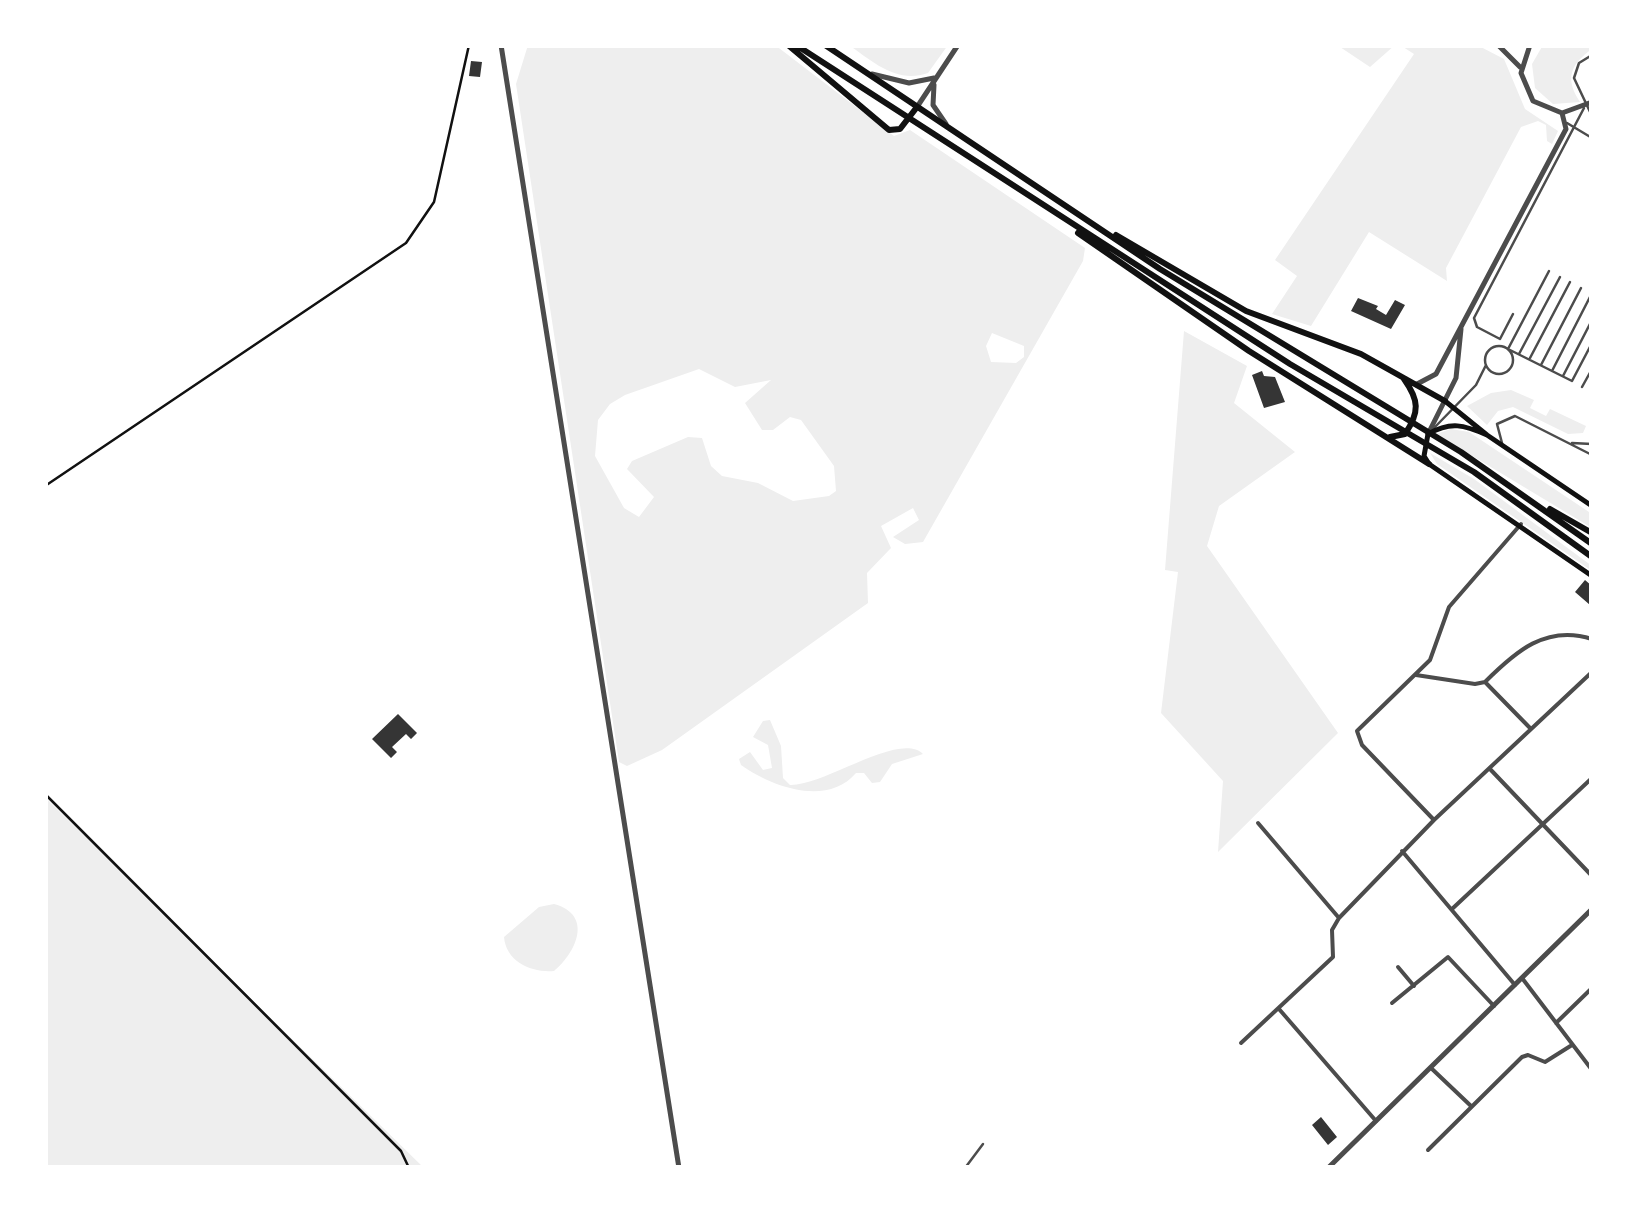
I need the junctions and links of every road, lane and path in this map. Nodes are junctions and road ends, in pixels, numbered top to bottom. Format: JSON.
{"nodes":[{"id":1,"x":469,"y":45,"type":"edge"},
{"id":2,"x":501,"y":45,"type":"edge"},
{"id":3,"x":788,"y":45,"type":"edge"},
{"id":4,"x":796,"y":45,"type":"edge"},
{"id":5,"x":825,"y":45,"type":"edge"},
{"id":6,"x":958,"y":45,"type":"edge"},
{"id":7,"x":1498,"y":45,"type":"edge"},
{"id":8,"x":1530,"y":45,"type":"edge"},
{"id":9,"x":1592,"y":56,"type":"edge"},
{"id":10,"x":866,"y":72,"type":"junction"},
{"id":11,"x":1521,"y":72,"type":"junction"},
{"id":12,"x":936,"y":77,"type":"junction"},
{"id":13,"x":1588,"y":105,"type":"edge"},
{"id":14,"x":917,"y":107,"type":"junction"},
{"id":15,"x":1562,"y":113,"type":"junction"},
{"id":16,"x":1592,"y":116,"type":"edge"},
{"id":17,"x":908,"y":119,"type":"junction"},
{"id":18,"x":1566,"y":122,"type":"junction"},
{"id":19,"x":1573,"y":128,"type":"junction"},
{"id":20,"x":950,"y":129,"type":"junction"},
{"id":21,"x":1592,"y":138,"type":"edge"},
{"id":22,"x":1085,"y":217,"type":"junction"},
{"id":23,"x":1062,"y":219,"type":"junction"},
{"id":24,"x":1549,"y":271,"type":"dead end"},
{"id":25,"x":1560,"y":277,"type":"dead end"},
{"id":26,"x":1570,"y":282,"type":"dead end"},
{"id":27,"x":1582,"y":288,"type":"dead end"},
{"id":28,"x":1592,"y":293,"type":"edge"},
{"id":29,"x":1513,"y":314,"type":"dead end"},
{"id":30,"x":1592,"y":320,"type":"edge"},
{"id":31,"x":1461,"y":328,"type":"junction"},
{"id":32,"x":1592,"y":343,"type":"edge"},
{"id":33,"x":1508,"y":349,"type":"junction"},
{"id":34,"x":1519,"y":354,"type":"junction"},
{"id":35,"x":1530,"y":360,"type":"junction"},
{"id":36,"x":1486,"y":365,"type":"junction"},
{"id":37,"x":1541,"y":365,"type":"junction"},
{"id":38,"x":1592,"y":370,"type":"edge"},
{"id":39,"x":1552,"y":371,"type":"junction"},
{"id":40,"x":1400,"y":375,"type":"junction"},
{"id":41,"x":1562,"y":377,"type":"junction"},
{"id":42,"x":1417,"y":384,"type":"junction"},
{"id":43,"x":1582,"y":387,"type":"dead end"},
{"id":44,"x":1445,"y":401,"type":"junction"},
{"id":45,"x":1455,"y":408,"type":"junction"},
{"id":46,"x":1428,"y":434,"type":"junction"},
{"id":47,"x":1488,"y":435,"type":"junction"},
{"id":48,"x":1389,"y":438,"type":"junction"},
{"id":49,"x":1570,"y":444,"type":"junction"},
{"id":50,"x":1592,"y":444,"type":"edge"},
{"id":51,"x":1506,"y":448,"type":"junction"},
{"id":52,"x":1592,"y":456,"type":"edge"},
{"id":53,"x":1429,"y":464,"type":"junction"},
{"id":54,"x":45,"y":486,"type":"edge"},
{"id":55,"x":1592,"y":506,"type":"edge"},
{"id":56,"x":1541,"y":507,"type":"junction"},
{"id":57,"x":1521,"y":524,"type":"junction"},
{"id":58,"x":1592,"y":533,"type":"edge"},
{"id":59,"x":1592,"y":544,"type":"edge"},
{"id":60,"x":1592,"y":557,"type":"edge"},
{"id":61,"x":1592,"y":576,"type":"edge"},
{"id":62,"x":1592,"y":639,"type":"edge"},
{"id":63,"x":1592,"y":672,"type":"edge"},
{"id":64,"x":1416,"y":675,"type":"junction"},
{"id":65,"x":1484,"y":682,"type":"junction"},
{"id":66,"x":1532,"y":730,"type":"junction"},
{"id":67,"x":1490,"y":769,"type":"junction"},
{"id":68,"x":1592,"y":778,"type":"edge"},
{"id":69,"x":45,"y":794,"type":"edge"},
{"id":70,"x":1434,"y":820,"type":"junction"},
{"id":71,"x":1258,"y":823,"type":"dead end"},
{"id":72,"x":1543,"y":824,"type":"junction"},
{"id":73,"x":1402,"y":851,"type":"junction"},
{"id":74,"x":1592,"y":876,"type":"edge"},
{"id":75,"x":1452,"y":908,"type":"junction"},
{"id":76,"x":1592,"y":909,"type":"edge"},
{"id":77,"x":1338,"y":918,"type":"junction"},
{"id":78,"x":1398,"y":966,"type":"dead end"},
{"id":79,"x":1522,"y":978,"type":"junction"},
{"id":80,"x":1515,"y":985,"type":"junction"},
{"id":81,"x":1414,"y":986,"type":"junction"},
{"id":82,"x":1592,"y":988,"type":"edge"},
{"id":83,"x":1392,"y":1003,"type":"dead end"},
{"id":84,"x":1494,"y":1006,"type":"junction"},
{"id":85,"x":1278,"y":1009,"type":"junction"},
{"id":86,"x":1556,"y":1022,"type":"junction"},
{"id":87,"x":1242,"y":1043,"type":"dead end"},
{"id":88,"x":1572,"y":1044,"type":"junction"},
{"id":89,"x":1591,"y":1065,"type":"edge"},
{"id":90,"x":1431,"y":1067,"type":"junction"},
{"id":91,"x":1471,"y":1106,"type":"junction"},
{"id":92,"x":1376,"y":1121,"type":"junction"},
{"id":93,"x":983,"y":1144,"type":"dead end"},
{"id":94,"x":1428,"y":1150,"type":"dead end"},
{"id":95,"x":409,"y":1168,"type":"edge"},
{"id":96,"x":678,"y":1168,"type":"edge"},
{"id":97,"x":965,"y":1168,"type":"edge"},
{"id":98,"x":1328,"y":1168,"type":"edge"}],
"edges":[{"from":1,"to":54,"type":"path"},
{"from":2,"to":96,"type":"street"},
{"from":3,"to":17,"type":"main road"},
{"from":4,"to":17,"type":"main road"},
{"from":5,"to":10,"type":"main road"},
{"from":6,"to":12,"type":"street"},
{"from":7,"to":11,"type":"street"},
{"from":8,"to":11,"type":"street"},
{"from":9,"to":13,"type":"lane"},
{"from":10,"to":12,"type":"street"},
{"from":10,"to":14,"type":"main road"},
{"from":11,"to":15,"type":"street"},
{"from":12,"to":14,"type":"street"},
{"from":12,"to":20,"type":"street"},
{"from":13,"to":15,"type":"street"},
{"from":13,"to":16,"type":"lane"},
{"from":13,"to":19,"type":"lane"},
{"from":14,"to":17,"type":"main road"},
{"from":14,"to":20,"type":"main road"},
{"from":15,"to":18,"type":"street"},
{"from":17,"to":23,"type":"main road"},
{"from":18,"to":19,"type":"lane"},
{"from":18,"to":31,"type":"street"},
{"from":19,"to":21,"type":"lane"},
{"from":19,"to":29,"type":"lane"},
{"from":20,"to":22,"type":"main road"},
{"from":22,"to":40,"type":"main road"},
{"from":22,"to":56,"type":"main road"},
{"from":23,"to":48,"type":"main road"},
{"from":23,"to":60,"type":"main road"},
{"from":24,"to":33,"type":"lane"},
{"from":25,"to":34,"type":"lane"},
{"from":26,"to":35,"type":"lane"},
{"from":27,"to":37,"type":"lane"},
{"from":28,"to":39,"type":"lane"},
{"from":30,"to":41,"type":"lane"},
{"from":31,"to":42,"type":"street"},
{"from":31,"to":44,"type":"street"},
{"from":32,"to":41,"type":"lane"},
{"from":33,"to":34,"type":"lane"},
{"from":33,"to":36,"type":"lane"},
{"from":33,"to":36,"type":"lane"},
{"from":34,"to":35,"type":"lane"},
{"from":35,"to":37,"type":"lane"},
{"from":36,"to":45,"type":"lane"},
{"from":37,"to":39,"type":"lane"},
{"from":38,"to":43,"type":"lane"},
{"from":39,"to":41,"type":"lane"},
{"from":40,"to":42,"type":"main road"},
{"from":40,"to":48,"type":"main road"},
{"from":42,"to":44,"type":"main road"},
{"from":44,"to":45,"type":"main road"},
{"from":44,"to":46,"type":"street"},
{"from":45,"to":46,"type":"lane"},
{"from":45,"to":47,"type":"main road"},
{"from":46,"to":47,"type":"main road"},
{"from":46,"to":53,"type":"main road"},
{"from":47,"to":51,"type":"main road"},
{"from":48,"to":53,"type":"main road"},
{"from":49,"to":50,"type":"lane"},
{"from":49,"to":51,"type":"lane"},
{"from":49,"to":52,"type":"lane"},
{"from":51,"to":55,"type":"main road"},
{"from":53,"to":57,"type":"main road"},
{"from":56,"to":58,"type":"main road"},
{"from":56,"to":59,"type":"main road"},
{"from":57,"to":61,"type":"main road"},
{"from":57,"to":64,"type":"street"},
{"from":62,"to":65,"type":"street"},
{"from":63,"to":66,"type":"street"},
{"from":64,"to":65,"type":"street"},
{"from":64,"to":70,"type":"street"},
{"from":65,"to":66,"type":"street"},
{"from":66,"to":67,"type":"street"},
{"from":67,"to":70,"type":"street"},
{"from":67,"to":72,"type":"street"},
{"from":68,"to":72,"type":"street"},
{"from":69,"to":95,"type":"path"},
{"from":70,"to":73,"type":"street"},
{"from":71,"to":77,"type":"street"},
{"from":72,"to":74,"type":"street"},
{"from":72,"to":75,"type":"street"},
{"from":73,"to":75,"type":"street"},
{"from":73,"to":77,"type":"street"},
{"from":75,"to":80,"type":"street"},
{"from":76,"to":79,"type":"street"},
{"from":77,"to":85,"type":"street"},
{"from":78,"to":81,"type":"street"},
{"from":79,"to":80,"type":"street"},
{"from":79,"to":86,"type":"street"},
{"from":80,"to":84,"type":"street"},
{"from":81,"to":83,"type":"street"},
{"from":81,"to":84,"type":"street"},
{"from":82,"to":86,"type":"street"},
{"from":84,"to":90,"type":"street"},
{"from":85,"to":87,"type":"street"},
{"from":85,"to":92,"type":"street"},
{"from":86,"to":88,"type":"street"},
{"from":88,"to":89,"type":"street"},
{"from":88,"to":91,"type":"street"},
{"from":90,"to":91,"type":"street"},
{"from":90,"to":92,"type":"street"},
{"from":91,"to":94,"type":"street"},
{"from":92,"to":98,"type":"street"},
{"from":93,"to":97,"type":"lane"}]}
